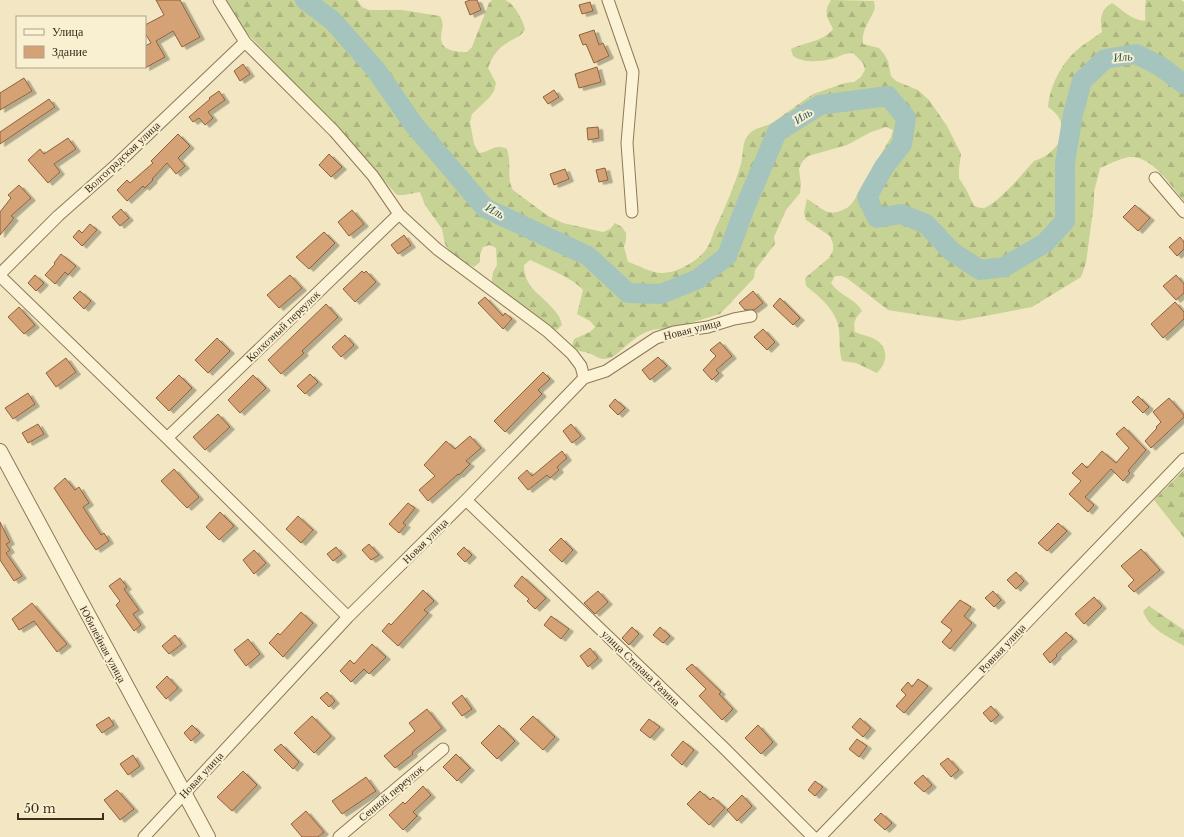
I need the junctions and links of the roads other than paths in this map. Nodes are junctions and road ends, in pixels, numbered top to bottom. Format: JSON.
{"nodes":[{"id":1,"x":219,"y":0,"type":"edge"},
{"id":2,"x":608,"y":0,"type":"edge"},
{"id":3,"x":245,"y":42,"type":"junction"},
{"id":4,"x":1155,"y":178,"type":"dead end"},
{"id":5,"x":632,"y":212,"type":"dead end"},
{"id":6,"x":1184,"y":212,"type":"edge"},
{"id":7,"x":399,"y":214,"type":"junction"},
{"id":8,"x":0,"y":275,"type":"edge"},
{"id":9,"x":751,"y":316,"type":"dead end"},
{"id":10,"x":584,"y":378,"type":"junction"},
{"id":11,"x":167,"y":438,"type":"junction"},
{"id":12,"x":0,"y":451,"type":"edge"},
{"id":13,"x":1184,"y":459,"type":"edge"},
{"id":14,"x":466,"y":500,"type":"junction"},
{"id":15,"x":348,"y":618,"type":"junction"},
{"id":16,"x":443,"y":749,"type":"dead end"},
{"id":17,"x":184,"y":794,"type":"junction"},
{"id":18,"x":144,"y":837,"type":"edge"},
{"id":19,"x":208,"y":837,"type":"edge"},
{"id":20,"x":339,"y":837,"type":"edge"},
{"id":21,"x":813,"y":837,"type":"edge"},
{"id":22,"x":820,"y":837,"type":"edge"}],
"edges":[{"from":1,"to":3,"type":"street"},
{"from":2,"to":5,"type":"street"},
{"from":3,"to":7,"type":"street"},
{"from":3,"to":8,"type":"street","name":"Волгоградская улица"},
{"from":4,"to":6,"type":"street"},
{"from":7,"to":10,"type":"street"},
{"from":7,"to":11,"type":"street","name":"Колхозный переулок"},
{"from":8,"to":11,"type":"street"},
{"from":9,"to":10,"type":"street","name":"Новая улица"},
{"from":10,"to":14,"type":"street","name":"Новая улица"},
{"from":11,"to":15,"type":"street"},
{"from":12,"to":17,"type":"street","name":"Юбилейная улица"},
{"from":13,"to":22,"type":"street","name":"Ровная улица"},
{"from":14,"to":15,"type":"street","name":"Новая улица"},
{"from":14,"to":21,"type":"street","name":"улица Степана Разина"},
{"from":15,"to":17,"type":"street","name":"Новая улица"},
{"from":16,"to":20,"type":"street","name":"Сенной переулок"},
{"from":17,"to":18,"type":"street","name":"Новая улица"},
{"from":17,"to":19,"type":"street","name":"Юбилейная улица"}]}
